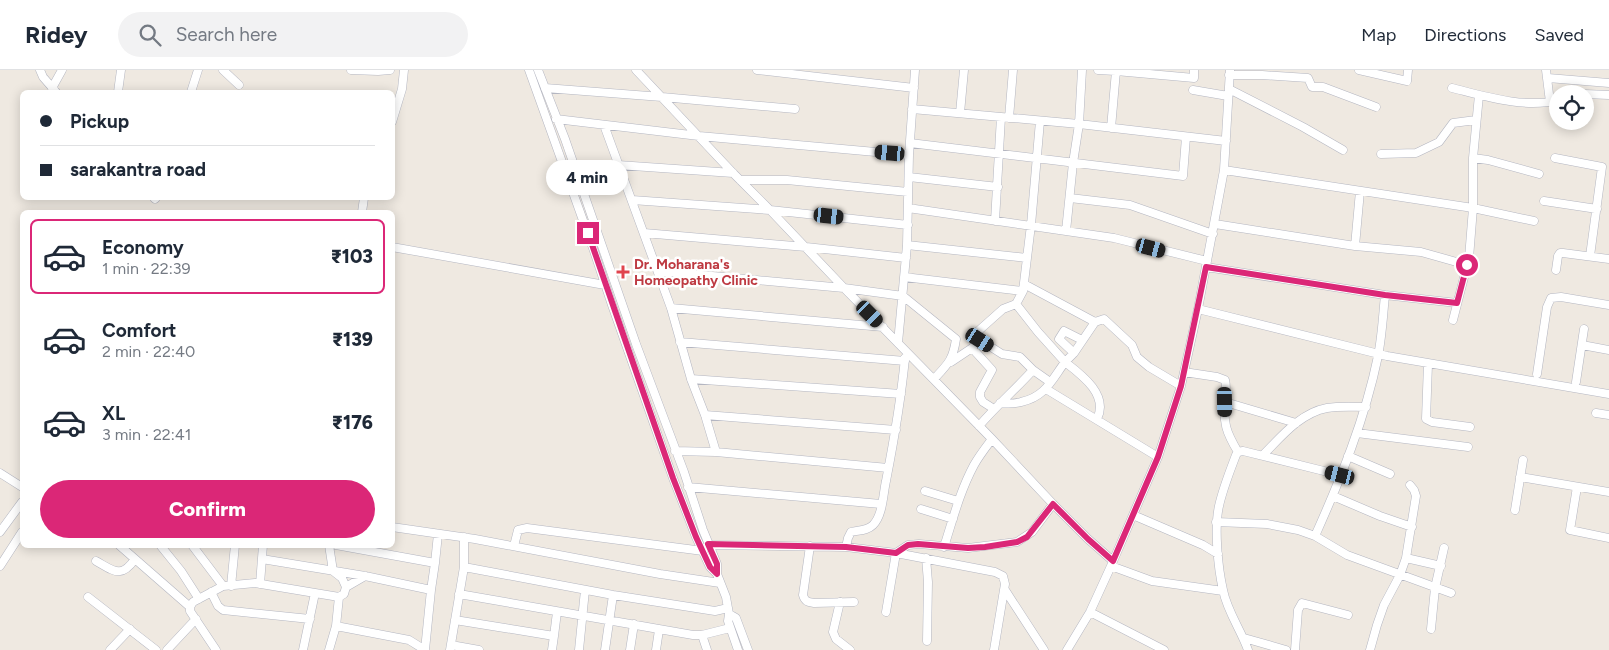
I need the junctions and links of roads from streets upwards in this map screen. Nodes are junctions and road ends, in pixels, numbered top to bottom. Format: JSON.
{"nodes":[{"id":1,"x":40,"y":70,"type":"edge"},
{"id":2,"x":62,"y":70,"type":"edge"},
{"id":3,"x":121,"y":70,"type":"edge"},
{"id":4,"x":198,"y":70,"type":"edge"},
{"id":5,"x":223,"y":70,"type":"edge"},
{"id":6,"x":351,"y":70,"type":"edge"},
{"id":7,"x":390,"y":70,"type":"edge"},
{"id":8,"x":404,"y":70,"type":"edge"},
{"id":9,"x":529,"y":70,"type":"edge"},
{"id":10,"x":538,"y":70,"type":"edge"},
{"id":11,"x":636,"y":70,"type":"edge"},
{"id":12,"x":758,"y":70,"type":"edge"},
{"id":13,"x":848,"y":70,"type":"edge"},
{"id":14,"x":915,"y":70,"type":"edge"},
{"id":15,"x":964,"y":70,"type":"edge"},
{"id":16,"x":1013,"y":70,"type":"edge"},
{"id":17,"x":1082,"y":70,"type":"edge"},
{"id":18,"x":1098,"y":70,"type":"edge"},
{"id":19,"x":1194,"y":70,"type":"edge"},
{"id":20,"x":1359,"y":70,"type":"edge"},
{"id":21,"x":1408,"y":70,"type":"edge"},
{"id":22,"x":775,"y":71,"type":"edge"},
{"id":23,"x":1116,"y":71,"type":"edge"},
{"id":24,"x":814,"y":73,"type":"edge"},
{"id":25,"x":1230,"y":73,"type":"edge"},
{"id":26,"x":1309,"y":74,"type":"edge"},
{"id":27,"x":1547,"y":74,"type":"edge"},
{"id":28,"x":846,"y":80,"type":"junction"},
{"id":29,"x":1609,"y":83,"type":"edge"},
{"id":30,"x":239,"y":85,"type":"dead end"},
{"id":31,"x":545,"y":88,"type":"junction"},
{"id":32,"x":914,"y":88,"type":"junction"},
{"id":33,"x":1452,"y":88,"type":"dead end"},
{"id":34,"x":54,"y":90,"type":"edge"},
{"id":35,"x":118,"y":90,"type":"edge"},
{"id":36,"x":191,"y":90,"type":"edge"},
{"id":37,"x":1193,"y":90,"type":"dead end"},
{"id":38,"x":1228,"y":93,"type":"junction"},
{"id":39,"x":1594,"y":94,"type":"edge"},
{"id":40,"x":1479,"y":95,"type":"junction"},
{"id":41,"x":1609,"y":95,"type":"edge"},
{"id":42,"x":662,"y":97,"type":"junction"},
{"id":43,"x":1549,"y":102,"type":"edge"},
{"id":44,"x":1376,"y":107,"type":"dead end"},
{"id":45,"x":912,"y":108,"type":"junction"},
{"id":46,"x":795,"y":109,"type":"dead end"},
{"id":47,"x":395,"y":112,"type":"edge"},
{"id":48,"x":960,"y":113,"type":"junction"},
{"id":49,"x":1005,"y":117,"type":"junction"},
{"id":50,"x":556,"y":120,"type":"junction"},
{"id":51,"x":1040,"y":120,"type":"junction"},
{"id":52,"x":1476,"y":120,"type":"junction"},
{"id":53,"x":1079,"y":124,"type":"junction"},
{"id":54,"x":604,"y":125,"type":"junction"},
{"id":55,"x":1111,"y":128,"type":"junction"},
{"id":56,"x":699,"y":136,"type":"junction"},
{"id":57,"x":1186,"y":137,"type":"junction"},
{"id":58,"x":1226,"y":141,"type":"junction"},
{"id":59,"x":910,"y":143,"type":"junction"},
{"id":60,"x":1343,"y":150,"type":"dead end"},
{"id":61,"x":1382,"y":154,"type":"dead end"},
{"id":62,"x":909,"y":155,"type":"junction"},
{"id":63,"x":1000,"y":155,"type":"junction"},
{"id":64,"x":1037,"y":158,"type":"junction"},
{"id":65,"x":1472,"y":158,"type":"junction"},
{"id":66,"x":1555,"y":158,"type":"dead end"},
{"id":67,"x":1073,"y":162,"type":"junction"},
{"id":68,"x":618,"y":165,"type":"junction"},
{"id":69,"x":1224,"y":170,"type":"junction"},
{"id":70,"x":733,"y":173,"type":"junction"},
{"id":71,"x":1539,"y":174,"type":"dead end"},
{"id":72,"x":908,"y":177,"type":"junction"},
{"id":73,"x":740,"y":180,"type":"junction"},
{"id":74,"x":998,"y":187,"type":"junction"},
{"id":75,"x":1360,"y":191,"type":"junction"},
{"id":76,"x":908,"y":192,"type":"junction"},
{"id":77,"x":1070,"y":198,"type":"junction"},
{"id":78,"x":632,"y":200,"type":"junction"},
{"id":79,"x":1544,"y":201,"type":"dead end"},
{"id":80,"x":908,"y":208,"type":"junction"},
{"id":81,"x":1472,"y":208,"type":"junction"},
{"id":82,"x":1597,"y":209,"type":"junction"},
{"id":83,"x":770,"y":210,"type":"junction"},
{"id":84,"x":996,"y":221,"type":"junction"},
{"id":85,"x":1534,"y":221,"type":"dead end"},
{"id":86,"x":1215,"y":224,"type":"junction"},
{"id":87,"x":908,"y":225,"type":"junction"},
{"id":88,"x":1031,"y":225,"type":"junction"},
{"id":89,"x":1066,"y":231,"type":"junction"},
{"id":90,"x":644,"y":234,"type":"junction"},
{"id":91,"x":1213,"y":234,"type":"junction"},
{"id":92,"x":907,"y":245,"type":"junction"},
{"id":93,"x":1355,"y":246,"type":"junction"},
{"id":94,"x":806,"y":247,"type":"junction"},
{"id":95,"x":395,"y":248,"type":"edge"},
{"id":96,"x":1590,"y":256,"type":"junction"},
{"id":97,"x":906,"y":258,"type":"junction"},
{"id":98,"x":1027,"y":258,"type":"junction"},
{"id":99,"x":1609,"y":259,"type":"edge"},
{"id":100,"x":1206,"y":264,"type":"junction"},
{"id":101,"x":1467,"y":265,"type":"junction"},
{"id":102,"x":1556,"y":270,"type":"dead end"},
{"id":103,"x":658,"y":271,"type":"junction"},
{"id":104,"x":904,"y":277,"type":"junction"},
{"id":105,"x":605,"y":286,"type":"junction"},
{"id":106,"x":1023,"y":287,"type":"junction"},
{"id":107,"x":844,"y":288,"type":"junction"},
{"id":108,"x":1385,"y":295,"type":"junction"},
{"id":109,"x":903,"y":296,"type":"junction"},
{"id":110,"x":1457,"y":303,"type":"junction"},
{"id":111,"x":1016,"y":304,"type":"junction"},
{"id":112,"x":1609,"y":305,"type":"edge"},
{"id":113,"x":671,"y":308,"type":"junction"},
{"id":114,"x":1198,"y":309,"type":"junction"},
{"id":115,"x":1453,"y":320,"type":"dead end"},
{"id":116,"x":1095,"y":322,"type":"junction"},
{"id":117,"x":883,"y":327,"type":"junction"},
{"id":118,"x":1584,"y":329,"type":"dead end"},
{"id":119,"x":980,"y":340,"type":"junction"},
{"id":120,"x":1082,"y":340,"type":"junction"},
{"id":121,"x":680,"y":342,"type":"junction"},
{"id":122,"x":898,"y":343,"type":"junction"},
{"id":123,"x":1582,"y":346,"type":"junction"},
{"id":124,"x":972,"y":348,"type":"junction"},
{"id":125,"x":1609,"y":350,"type":"edge"},
{"id":126,"x":906,"y":351,"type":"junction"},
{"id":127,"x":1074,"y":353,"type":"junction"},
{"id":128,"x":1379,"y":354,"type":"junction"},
{"id":129,"x":905,"y":362,"type":"junction"},
{"id":130,"x":1065,"y":362,"type":"junction"},
{"id":131,"x":1428,"y":364,"type":"junction"},
{"id":132,"x":947,"y":365,"type":"junction"},
{"id":133,"x":1033,"y":370,"type":"junction"},
{"id":134,"x":1184,"y":372,"type":"junction"},
{"id":135,"x":1537,"y":374,"type":"dead end"},
{"id":136,"x":691,"y":379,"type":"junction"},
{"id":137,"x":934,"y":379,"type":"junction"},
{"id":138,"x":1576,"y":382,"type":"dead end"},
{"id":139,"x":1048,"y":386,"type":"junction"},
{"id":140,"x":1181,"y":386,"type":"junction"},
{"id":141,"x":901,"y":394,"type":"junction"},
{"id":142,"x":1609,"y":394,"type":"edge"},
{"id":143,"x":1225,"y":402,"type":"junction"},
{"id":144,"x":1000,"y":403,"type":"junction"},
{"id":145,"x":1366,"y":407,"type":"junction"},
{"id":146,"x":994,"y":409,"type":"junction"},
{"id":147,"x":1596,"y":413,"type":"dead end"},
{"id":148,"x":706,"y":415,"type":"junction"},
{"id":149,"x":1609,"y":415,"type":"edge"},
{"id":150,"x":1097,"y":419,"type":"junction"},
{"id":151,"x":1296,"y":423,"type":"junction"},
{"id":152,"x":979,"y":426,"type":"junction"},
{"id":153,"x":1470,"y":427,"type":"dead end"},
{"id":154,"x":896,"y":430,"type":"junction"},
{"id":155,"x":1357,"y":433,"type":"junction"},
{"id":156,"x":992,"y":439,"type":"junction"},
{"id":157,"x":1468,"y":447,"type":"dead end"},
{"id":158,"x":675,"y":452,"type":"junction"},
{"id":159,"x":716,"y":452,"type":"junction"},
{"id":160,"x":1238,"y":452,"type":"junction"},
{"id":161,"x":1263,"y":455,"type":"junction"},
{"id":162,"x":1348,"y":456,"type":"junction"},
{"id":163,"x":1158,"y":457,"type":"junction"},
{"id":164,"x":1523,"y":460,"type":"dead end"},
{"id":165,"x":888,"y":468,"type":"junction"},
{"id":166,"x":0,"y":473,"type":"edge"},
{"id":167,"x":1390,"y":474,"type":"dead end"},
{"id":168,"x":1340,"y":475,"type":"junction"},
{"id":169,"x":1520,"y":477,"type":"junction"},
{"id":170,"x":1410,"y":485,"type":"dead end"},
{"id":171,"x":20,"y":486,"type":"edge"},
{"id":172,"x":688,"y":487,"type":"junction"},
{"id":173,"x":1577,"y":487,"type":"junction"},
{"id":174,"x":925,"y":491,"type":"dead end"},
{"id":175,"x":1609,"y":492,"type":"edge"},
{"id":176,"x":1333,"y":496,"type":"junction"},
{"id":177,"x":958,"y":501,"type":"junction"},
{"id":178,"x":881,"y":504,"type":"junction"},
{"id":179,"x":1053,"y":504,"type":"junction"},
{"id":180,"x":20,"y":505,"type":"edge"},
{"id":181,"x":921,"y":509,"type":"dead end"},
{"id":182,"x":1515,"y":510,"type":"dead end"},
{"id":183,"x":1132,"y":515,"type":"junction"},
{"id":184,"x":953,"y":519,"type":"junction"},
{"id":185,"x":1216,"y":522,"type":"junction"},
{"id":186,"x":1412,"y":526,"type":"junction"},
{"id":187,"x":395,"y":527,"type":"edge"},
{"id":188,"x":0,"y":532,"type":"edge"},
{"id":189,"x":438,"y":534,"type":"junction"},
{"id":190,"x":20,"y":535,"type":"edge"},
{"id":191,"x":1315,"y":536,"type":"junction"},
{"id":192,"x":464,"y":537,"type":"junction"},
{"id":193,"x":1609,"y":538,"type":"edge"},
{"id":194,"x":514,"y":546,"type":"junction"},
{"id":195,"x":810,"y":546,"type":"junction"},
{"id":196,"x":846,"y":547,"type":"junction"},
{"id":197,"x":944,"y":547,"type":"junction"},
{"id":198,"x":122,"y":548,"type":"edge"},
{"id":199,"x":163,"y":548,"type":"edge"},
{"id":200,"x":195,"y":548,"type":"edge"},
{"id":201,"x":234,"y":548,"type":"edge"},
{"id":202,"x":263,"y":548,"type":"edge"},
{"id":203,"x":329,"y":548,"type":"edge"},
{"id":204,"x":352,"y":548,"type":"edge"},
{"id":205,"x":706,"y":548,"type":"junction"},
{"id":206,"x":1444,"y":548,"type":"dead end"},
{"id":207,"x":896,"y":553,"type":"junction"},
{"id":208,"x":1218,"y":554,"type":"junction"},
{"id":209,"x":926,"y":558,"type":"junction"},
{"id":210,"x":1406,"y":558,"type":"junction"},
{"id":211,"x":134,"y":559,"type":"junction"},
{"id":212,"x":262,"y":559,"type":"junction"},
{"id":213,"x":96,"y":561,"type":"dead end"},
{"id":214,"x":435,"y":563,"type":"junction"},
{"id":215,"x":1112,"y":563,"type":"junction"},
{"id":216,"x":0,"y":566,"type":"edge"},
{"id":217,"x":1441,"y":566,"type":"junction"},
{"id":218,"x":464,"y":567,"type":"junction"},
{"id":219,"x":333,"y":571,"type":"junction"},
{"id":220,"x":1400,"y":575,"type":"junction"},
{"id":221,"x":365,"y":576,"type":"junction"},
{"id":222,"x":720,"y":583,"type":"junction"},
{"id":223,"x":260,"y":584,"type":"junction"},
{"id":224,"x":227,"y":586,"type":"junction"},
{"id":225,"x":346,"y":587,"type":"junction"},
{"id":226,"x":1436,"y":588,"type":"junction"},
{"id":227,"x":431,"y":590,"type":"junction"},
{"id":228,"x":585,"y":590,"type":"junction"},
{"id":229,"x":1005,"y":590,"type":"junction"},
{"id":230,"x":1223,"y":591,"type":"junction"},
{"id":231,"x":212,"y":592,"type":"junction"},
{"id":232,"x":315,"y":593,"type":"junction"},
{"id":233,"x":1451,"y":593,"type":"dead end"},
{"id":234,"x":459,"y":594,"type":"junction"},
{"id":235,"x":613,"y":595,"type":"junction"},
{"id":236,"x":88,"y":597,"type":"dead end"},
{"id":237,"x":339,"y":598,"type":"junction"},
{"id":238,"x":199,"y":599,"type":"junction"},
{"id":239,"x":840,"y":602,"type":"junction"},
{"id":240,"x":854,"y":602,"type":"dead end"},
{"id":241,"x":190,"y":606,"type":"junction"},
{"id":242,"x":728,"y":611,"type":"junction"},
{"id":243,"x":557,"y":612,"type":"junction"},
{"id":244,"x":886,"y":612,"type":"dead end"},
{"id":245,"x":1090,"y":612,"type":"junction"},
{"id":246,"x":1348,"y":615,"type":"dead end"},
{"id":247,"x":583,"y":616,"type":"junction"},
{"id":248,"x":196,"y":619,"type":"junction"},
{"id":249,"x":310,"y":620,"type":"junction"},
{"id":250,"x":455,"y":620,"type":"junction"},
{"id":251,"x":609,"y":620,"type":"junction"},
{"id":252,"x":634,"y":624,"type":"junction"},
{"id":253,"x":336,"y":626,"type":"junction"},
{"id":254,"x":730,"y":628,"type":"junction"},
{"id":255,"x":130,"y":629,"type":"junction"},
{"id":256,"x":1431,"y":629,"type":"dead end"},
{"id":257,"x":659,"y":630,"type":"junction"},
{"id":258,"x":702,"y":635,"type":"junction"},
{"id":259,"x":554,"y":636,"type":"junction"},
{"id":260,"x":1244,"y":638,"type":"junction"},
{"id":261,"x":927,"y":642,"type":"dead end"},
{"id":262,"x":450,"y":648,"type":"edge"},
{"id":263,"x":110,"y":650,"type":"edge"},
{"id":264,"x":156,"y":650,"type":"edge"},
{"id":265,"x":167,"y":650,"type":"edge"},
{"id":266,"x":216,"y":650,"type":"edge"},
{"id":267,"x":303,"y":650,"type":"edge"},
{"id":268,"x":330,"y":650,"type":"edge"},
{"id":269,"x":425,"y":650,"type":"edge"},
{"id":270,"x":479,"y":650,"type":"edge"},
{"id":271,"x":552,"y":650,"type":"edge"},
{"id":272,"x":579,"y":650,"type":"edge"},
{"id":273,"x":605,"y":650,"type":"edge"},
{"id":274,"x":630,"y":650,"type":"edge"},
{"id":275,"x":656,"y":650,"type":"edge"},
{"id":276,"x":707,"y":650,"type":"edge"},
{"id":277,"x":738,"y":650,"type":"edge"},
{"id":278,"x":748,"y":650,"type":"edge"},
{"id":279,"x":850,"y":650,"type":"edge"},
{"id":280,"x":994,"y":650,"type":"edge"},
{"id":281,"x":1044,"y":650,"type":"edge"},
{"id":282,"x":1067,"y":650,"type":"edge"},
{"id":283,"x":1164,"y":650,"type":"edge"},
{"id":284,"x":1248,"y":650,"type":"edge"},
{"id":285,"x":1286,"y":650,"type":"edge"},
{"id":286,"x":1295,"y":650,"type":"edge"},
{"id":287,"x":1370,"y":650,"type":"edge"}],
"edges":[{"from":1,"to":34,"type":"street"},
{"from":2,"to":34,"type":"street"},
{"from":3,"to":35,"type":"street"},
{"from":4,"to":36,"type":"street"},
{"from":5,"to":30,"type":"street"},
{"from":6,"to":7,"type":"street"},
{"from":8,"to":47,"type":"street"},
{"from":9,"to":105,"type":"street"},
{"from":10,"to":31,"type":"street"},
{"from":11,"to":42,"type":"street"},
{"from":12,"to":22,"type":"street"},
{"from":13,"to":28,"type":"street"},
{"from":14,"to":32,"type":"street"},
{"from":15,"to":48,"type":"street"},
{"from":16,"to":49,"type":"street"},
{"from":17,"to":53,"type":"street"},
{"from":18,"to":23,"type":"street"},
{"from":19,"to":23,"type":"street"},
{"from":20,"to":21,"type":"street"},
{"from":22,"to":24,"type":"street"},
{"from":23,"to":55,"type":"street"},
{"from":24,"to":28,"type":"street"},
{"from":25,"to":26,"type":"street"},
{"from":25,"to":38,"type":"street"},
{"from":26,"to":44,"type":"street"},
{"from":27,"to":29,"type":"street"},
{"from":28,"to":32,"type":"street"},
{"from":31,"to":42,"type":"street"},
{"from":31,"to":50,"type":"street"},
{"from":32,"to":45,"type":"street"},
{"from":33,"to":40,"type":"street"},
{"from":37,"to":38,"type":"street"},
{"from":38,"to":58,"type":"street"},
{"from":38,"to":60,"type":"street"},
{"from":39,"to":41,"type":"street"},
{"from":40,"to":43,"type":"street"},
{"from":40,"to":52,"type":"street"},
{"from":42,"to":46,"type":"street"},
{"from":42,"to":56,"type":"street"},
{"from":45,"to":48,"type":"street"},
{"from":45,"to":59,"type":"street"},
{"from":48,"to":49,"type":"street"},
{"from":49,"to":51,"type":"street"},
{"from":49,"to":63,"type":"street"},
{"from":50,"to":54,"type":"street"},
{"from":50,"to":158,"type":"street"},
{"from":51,"to":53,"type":"street"},
{"from":51,"to":64,"type":"street"},
{"from":52,"to":61,"type":"street"},
{"from":52,"to":65,"type":"street"},
{"from":53,"to":55,"type":"street"},
{"from":53,"to":67,"type":"street"},
{"from":54,"to":56,"type":"street"},
{"from":54,"to":68,"type":"street"},
{"from":55,"to":57,"type":"street"},
{"from":56,"to":62,"type":"street"},
{"from":56,"to":70,"type":"street"},
{"from":57,"to":58,"type":"street"},
{"from":57,"to":67,"type":"street"},
{"from":58,"to":69,"type":"street"},
{"from":59,"to":62,"type":"street"},
{"from":59,"to":63,"type":"street"},
{"from":62,"to":72,"type":"street"},
{"from":63,"to":64,"type":"street"},
{"from":63,"to":74,"type":"street"},
{"from":64,"to":67,"type":"street"},
{"from":64,"to":88,"type":"street"},
{"from":65,"to":71,"type":"street"},
{"from":65,"to":81,"type":"street"},
{"from":66,"to":82,"type":"street"},
{"from":67,"to":77,"type":"street"},
{"from":68,"to":70,"type":"street"},
{"from":68,"to":78,"type":"street"},
{"from":69,"to":75,"type":"street"},
{"from":69,"to":86,"type":"street"},
{"from":70,"to":73,"type":"street"},
{"from":72,"to":74,"type":"street"},
{"from":72,"to":76,"type":"street"},
{"from":73,"to":76,"type":"street"},
{"from":73,"to":83,"type":"street"},
{"from":74,"to":84,"type":"street"},
{"from":75,"to":81,"type":"street"},
{"from":75,"to":93,"type":"street"},
{"from":76,"to":80,"type":"street"},
{"from":77,"to":89,"type":"street"},
{"from":77,"to":91,"type":"street"},
{"from":78,"to":83,"type":"street"},
{"from":78,"to":90,"type":"street"},
{"from":79,"to":82,"type":"street"},
{"from":80,"to":84,"type":"street"},
{"from":80,"to":87,"type":"street"},
{"from":81,"to":85,"type":"street"},
{"from":81,"to":101,"type":"street"},
{"from":82,"to":96,"type":"street"},
{"from":83,"to":87,"type":"street"},
{"from":83,"to":94,"type":"street"},
{"from":84,"to":88,"type":"street"},
{"from":86,"to":91,"type":"street"},
{"from":86,"to":93,"type":"street"},
{"from":87,"to":92,"type":"street"},
{"from":88,"to":89,"type":"street"},
{"from":88,"to":98,"type":"street"},
{"from":89,"to":100,"type":"street"},
{"from":90,"to":94,"type":"street"},
{"from":90,"to":103,"type":"street"},
{"from":91,"to":100,"type":"street"},
{"from":92,"to":97,"type":"street"},
{"from":92,"to":98,"type":"street"},
{"from":93,"to":101,"type":"street"},
{"from":94,"to":97,"type":"street"},
{"from":94,"to":107,"type":"street"},
{"from":95,"to":105,"type":"street"},
{"from":96,"to":99,"type":"street"},
{"from":96,"to":102,"type":"street"},
{"from":97,"to":104,"type":"street"},
{"from":98,"to":106,"type":"street"},
{"from":100,"to":108,"type":"street"},
{"from":100,"to":114,"type":"street"},
{"from":101,"to":110,"type":"street"},
{"from":103,"to":107,"type":"street"},
{"from":103,"to":113,"type":"street"},
{"from":104,"to":106,"type":"street"},
{"from":104,"to":109,"type":"street"},
{"from":105,"to":205,"type":"street"},
{"from":106,"to":111,"type":"street"},
{"from":106,"to":116,"type":"street"},
{"from":107,"to":109,"type":"street"},
{"from":107,"to":117,"type":"street"},
{"from":108,"to":110,"type":"street"},
{"from":108,"to":128,"type":"street"},
{"from":109,"to":122,"type":"street"},
{"from":109,"to":132,"type":"street"},
{"from":110,"to":115,"type":"street"},
{"from":111,"to":119,"type":"street"},
{"from":111,"to":130,"type":"street"},
{"from":112,"to":135,"type":"street"},
{"from":113,"to":117,"type":"street"},
{"from":113,"to":121,"type":"street"},
{"from":114,"to":128,"type":"street"},
{"from":114,"to":134,"type":"street"},
{"from":116,"to":120,"type":"street"},
{"from":116,"to":140,"type":"street"},
{"from":117,"to":122,"type":"street"},
{"from":118,"to":123,"type":"street"},
{"from":119,"to":124,"type":"street"},
{"from":119,"to":133,"type":"street"},
{"from":120,"to":127,"type":"street"},
{"from":120,"to":127,"type":"street"},
{"from":121,"to":129,"type":"street"},
{"from":121,"to":136,"type":"street"},
{"from":122,"to":126,"type":"street"},
{"from":123,"to":125,"type":"street"},
{"from":123,"to":138,"type":"street"},
{"from":124,"to":132,"type":"street"},
{"from":124,"to":146,"type":"street"},
{"from":126,"to":129,"type":"street"},
{"from":126,"to":137,"type":"street"},
{"from":127,"to":130,"type":"street"},
{"from":128,"to":131,"type":"street"},
{"from":128,"to":145,"type":"street"},
{"from":129,"to":141,"type":"street"},
{"from":130,"to":139,"type":"street"},
{"from":130,"to":150,"type":"street"},
{"from":131,"to":142,"type":"street"},
{"from":131,"to":153,"type":"street"},
{"from":132,"to":137,"type":"street"},
{"from":133,"to":139,"type":"street"},
{"from":133,"to":144,"type":"street"},
{"from":134,"to":140,"type":"street"},
{"from":134,"to":143,"type":"street"},
{"from":136,"to":141,"type":"street"},
{"from":136,"to":148,"type":"street"},
{"from":137,"to":152,"type":"street"},
{"from":139,"to":144,"type":"street"},
{"from":139,"to":150,"type":"street"},
{"from":140,"to":163,"type":"street"},
{"from":141,"to":154,"type":"street"},
{"from":143,"to":151,"type":"street"},
{"from":143,"to":160,"type":"street"},
{"from":144,"to":146,"type":"street"},
{"from":145,"to":151,"type":"street"},
{"from":145,"to":155,"type":"street"},
{"from":146,"to":152,"type":"street"},
{"from":147,"to":149,"type":"street"},
{"from":148,"to":154,"type":"street"},
{"from":148,"to":159,"type":"street"},
{"from":150,"to":163,"type":"street"},
{"from":151,"to":161,"type":"street"},
{"from":152,"to":156,"type":"street"},
{"from":154,"to":165,"type":"street"},
{"from":155,"to":157,"type":"street"},
{"from":155,"to":162,"type":"street"},
{"from":156,"to":177,"type":"street"},
{"from":156,"to":179,"type":"street"},
{"from":158,"to":159,"type":"street"},
{"from":158,"to":172,"type":"street"},
{"from":159,"to":165,"type":"street"},
{"from":160,"to":161,"type":"street"},
{"from":160,"to":185,"type":"street"},
{"from":161,"to":168,"type":"street"},
{"from":162,"to":167,"type":"street"},
{"from":162,"to":168,"type":"street"},
{"from":163,"to":183,"type":"street"},
{"from":164,"to":169,"type":"street"},
{"from":165,"to":178,"type":"street"},
{"from":166,"to":171,"type":"street"},
{"from":168,"to":176,"type":"street"},
{"from":169,"to":173,"type":"street"},
{"from":169,"to":182,"type":"street"},
{"from":170,"to":186,"type":"street"},
{"from":172,"to":178,"type":"street"},
{"from":172,"to":205,"type":"street"},
{"from":173,"to":175,"type":"street"},
{"from":173,"to":193,"type":"street"},
{"from":174,"to":177,"type":"street"},
{"from":176,"to":186,"type":"street"},
{"from":176,"to":191,"type":"street"},
{"from":177,"to":184,"type":"street"},
{"from":178,"to":196,"type":"street"},
{"from":179,"to":197,"type":"street"},
{"from":179,"to":215,"type":"street"},
{"from":180,"to":188,"type":"street"},
{"from":181,"to":184,"type":"street"},
{"from":183,"to":208,"type":"street"},
{"from":183,"to":215,"type":"street"},
{"from":184,"to":197,"type":"street"},
{"from":185,"to":191,"type":"street"},
{"from":185,"to":208,"type":"street"},
{"from":186,"to":210,"type":"street"},
{"from":187,"to":189,"type":"street"},
{"from":189,"to":192,"type":"street"},
{"from":189,"to":214,"type":"street"},
{"from":190,"to":216,"type":"street"},
{"from":191,"to":220,"type":"street"},
{"from":192,"to":194,"type":"street"},
{"from":192,"to":218,"type":"street"},
{"from":194,"to":205,"type":"street"},
{"from":194,"to":222,"type":"street"},
{"from":195,"to":196,"type":"street"},
{"from":195,"to":205,"type":"street"},
{"from":195,"to":239,"type":"street"},
{"from":196,"to":207,"type":"street"},
{"from":197,"to":207,"type":"street"},
{"from":198,"to":211,"type":"street"},
{"from":199,"to":238,"type":"street"},
{"from":200,"to":224,"type":"street"},
{"from":201,"to":224,"type":"street"},
{"from":202,"to":212,"type":"street"},
{"from":203,"to":219,"type":"street"},
{"from":204,"to":214,"type":"street"},
{"from":205,"to":222,"type":"street"},
{"from":206,"to":217,"type":"street"},
{"from":207,"to":209,"type":"street"},
{"from":207,"to":244,"type":"street"},
{"from":208,"to":230,"type":"street"},
{"from":209,"to":229,"type":"street"},
{"from":209,"to":261,"type":"street"},
{"from":210,"to":217,"type":"street"},
{"from":210,"to":220,"type":"street"},
{"from":211,"to":213,"type":"street"},
{"from":211,"to":241,"type":"street"},
{"from":212,"to":219,"type":"street"},
{"from":212,"to":223,"type":"street"},
{"from":214,"to":227,"type":"street"},
{"from":215,"to":230,"type":"street"},
{"from":215,"to":245,"type":"street"},
{"from":217,"to":226,"type":"street"},
{"from":218,"to":228,"type":"street"},
{"from":218,"to":234,"type":"street"},
{"from":219,"to":221,"type":"street"},
{"from":219,"to":225,"type":"street"},
{"from":220,"to":226,"type":"street"},
{"from":220,"to":287,"type":"street"},
{"from":221,"to":225,"type":"street"},
{"from":221,"to":227,"type":"street"},
{"from":222,"to":242,"type":"street"},
{"from":223,"to":224,"type":"street"},
{"from":223,"to":232,"type":"street"},
{"from":224,"to":231,"type":"street"},
{"from":225,"to":237,"type":"street"},
{"from":226,"to":233,"type":"street"},
{"from":226,"to":256,"type":"street"},
{"from":227,"to":269,"type":"street"},
{"from":228,"to":235,"type":"street"},
{"from":228,"to":247,"type":"street"},
{"from":229,"to":280,"type":"street"},
{"from":229,"to":281,"type":"street"},
{"from":230,"to":260,"type":"street"},
{"from":231,"to":238,"type":"street"},
{"from":231,"to":249,"type":"street"},
{"from":232,"to":237,"type":"street"},
{"from":232,"to":249,"type":"street"},
{"from":234,"to":243,"type":"street"},
{"from":234,"to":250,"type":"street"},
{"from":235,"to":242,"type":"street"},
{"from":235,"to":251,"type":"street"},
{"from":236,"to":255,"type":"street"},
{"from":237,"to":253,"type":"street"},
{"from":238,"to":241,"type":"street"},
{"from":239,"to":240,"type":"street"},
{"from":239,"to":279,"type":"street"},
{"from":241,"to":248,"type":"street"},
{"from":242,"to":254,"type":"street"},
{"from":242,"to":278,"type":"street"},
{"from":243,"to":247,"type":"street"},
{"from":243,"to":259,"type":"street"},
{"from":245,"to":282,"type":"street"},
{"from":245,"to":283,"type":"street"},
{"from":246,"to":286,"type":"street"},
{"from":247,"to":251,"type":"street"},
{"from":247,"to":272,"type":"street"},
{"from":248,"to":265,"type":"street"},
{"from":248,"to":266,"type":"street"},
{"from":249,"to":267,"type":"street"},
{"from":250,"to":259,"type":"street"},
{"from":250,"to":262,"type":"street"},
{"from":251,"to":252,"type":"street"},
{"from":251,"to":273,"type":"street"},
{"from":252,"to":257,"type":"street"},
{"from":252,"to":274,"type":"street"},
{"from":253,"to":268,"type":"street"},
{"from":253,"to":269,"type":"street"},
{"from":254,"to":258,"type":"street"},
{"from":254,"to":277,"type":"street"},
{"from":255,"to":263,"type":"street"},
{"from":255,"to":264,"type":"street"},
{"from":257,"to":258,"type":"street"},
{"from":257,"to":275,"type":"street"},
{"from":258,"to":276,"type":"street"},
{"from":259,"to":271,"type":"street"},
{"from":260,"to":284,"type":"street"},
{"from":260,"to":285,"type":"street"},
{"from":262,"to":270,"type":"street"}]}
